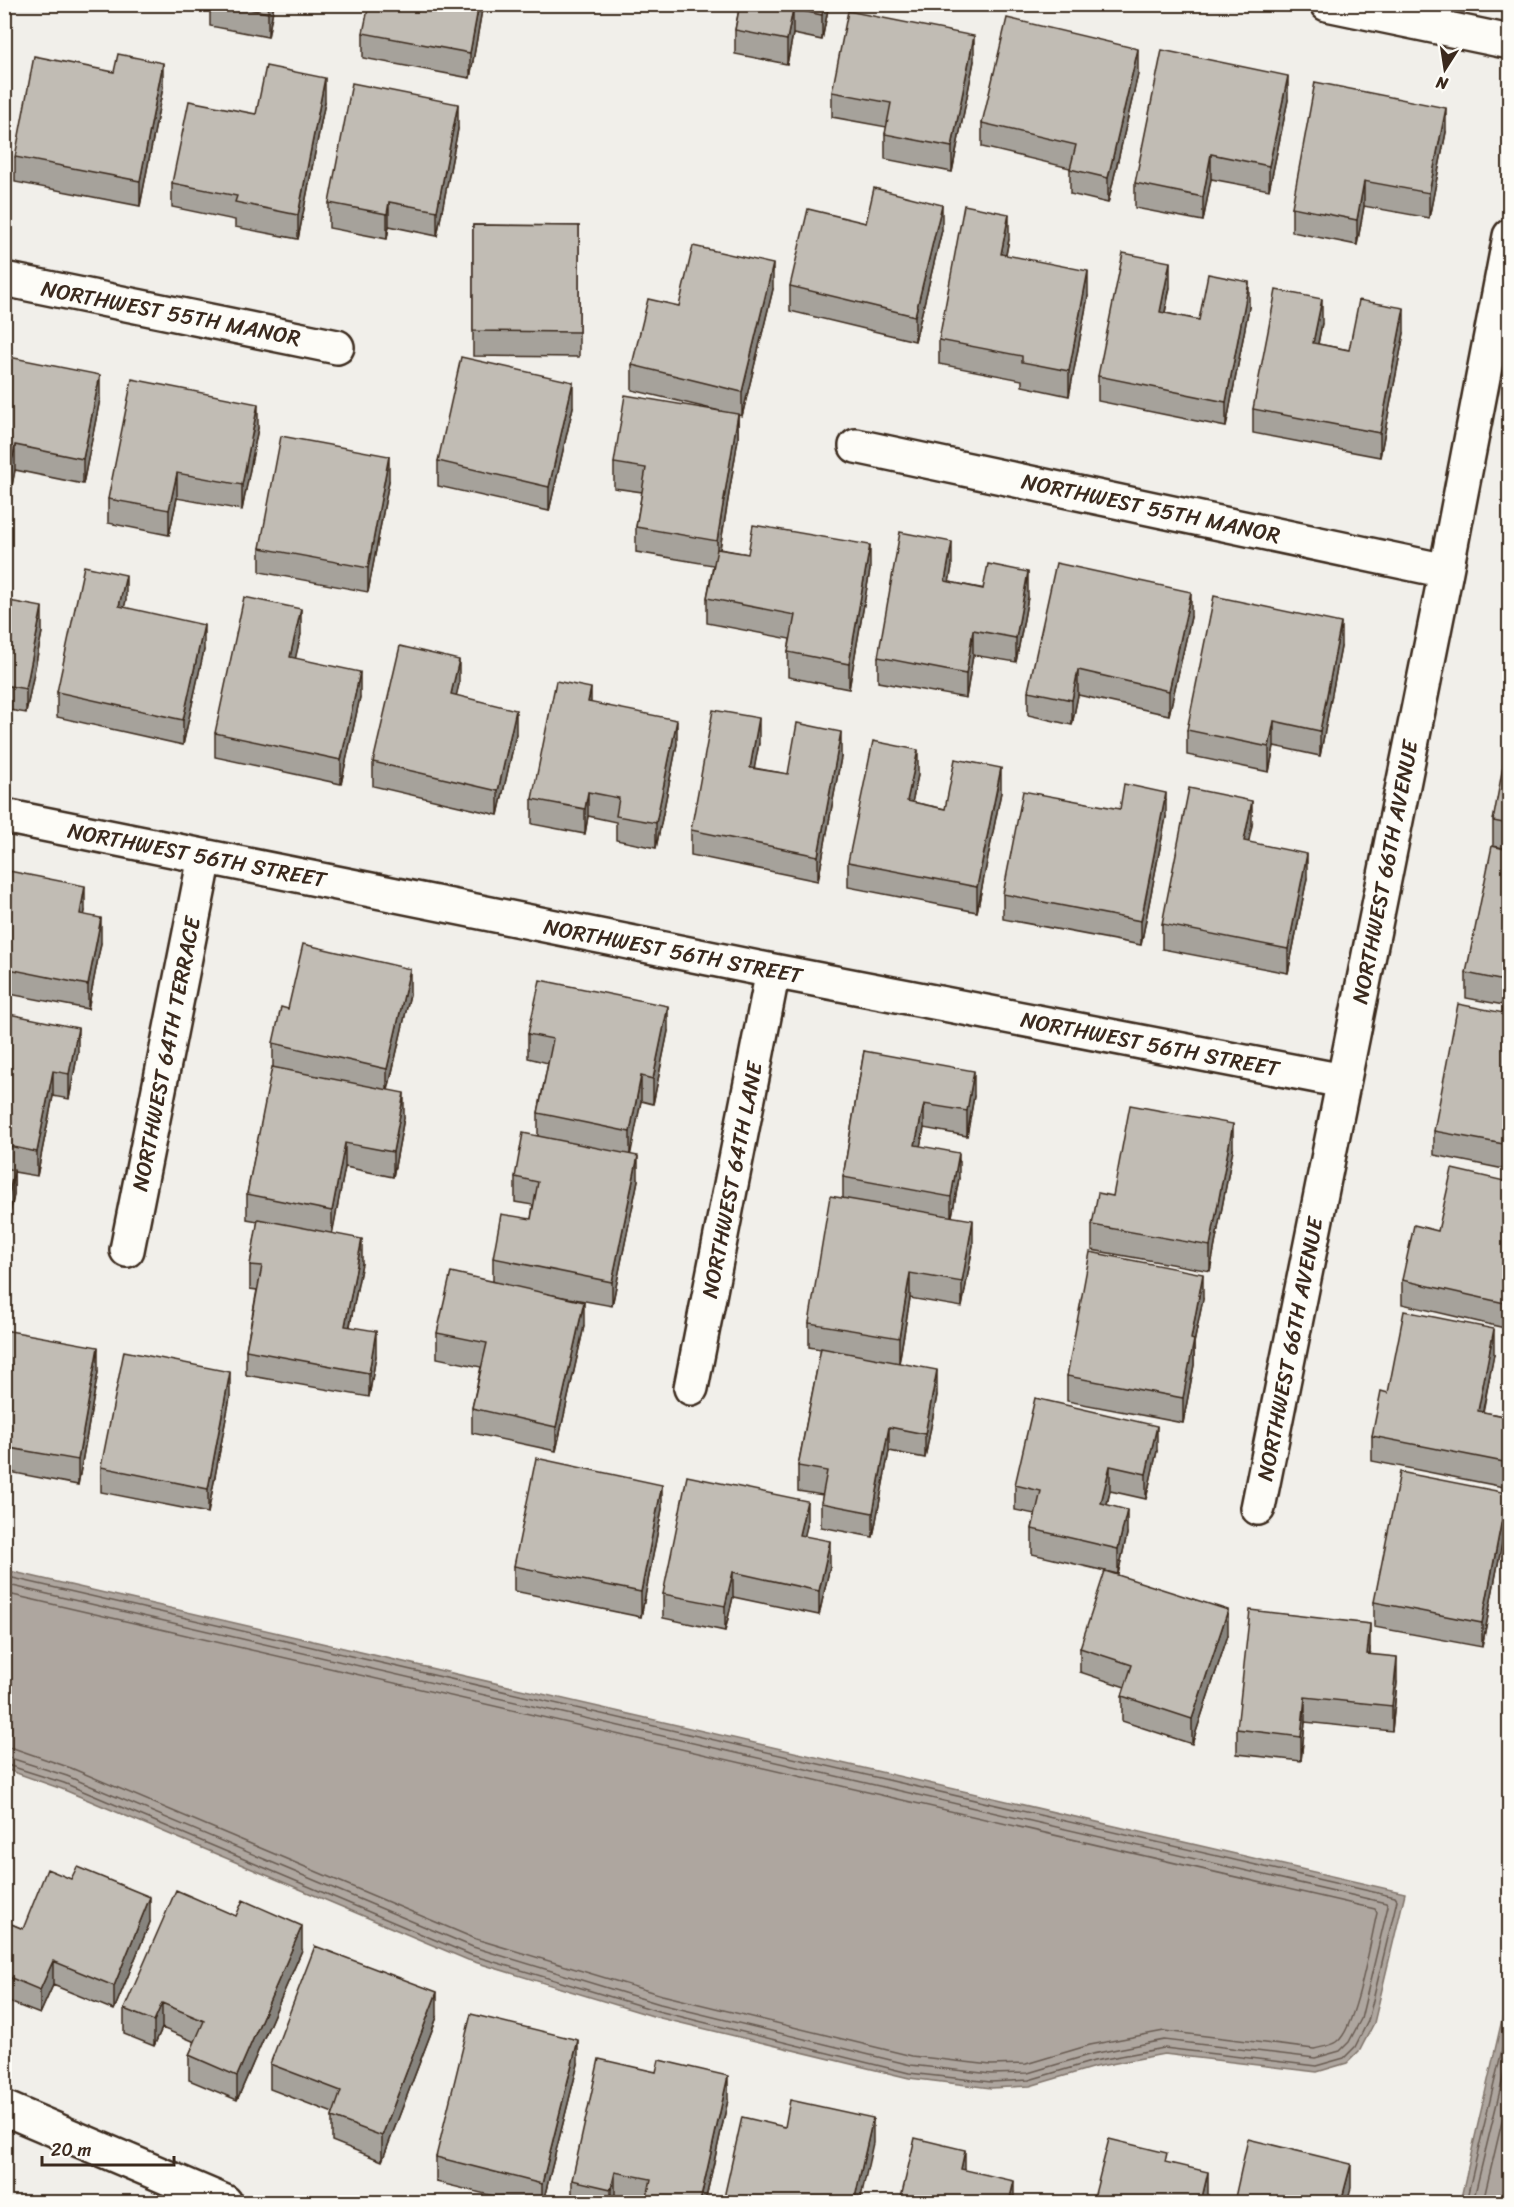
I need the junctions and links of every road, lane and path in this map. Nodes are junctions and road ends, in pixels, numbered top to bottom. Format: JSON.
{"nodes":[{"id":1,"x":1327,"y":4,"type":"edge"},
{"id":2,"x":1509,"y":42,"type":"edge"},
{"id":3,"x":1509,"y":236,"type":"edge"},
{"id":4,"x":4,"y":279,"type":"edge"},
{"id":5,"x":337,"y":347,"type":"dead end"},
{"id":6,"x":856,"y":446,"type":"dead end"},
{"id":7,"x":1446,"y":571,"type":"junction"},
{"id":8,"x":4,"y":816,"type":"edge"},
{"id":9,"x":205,"y":857,"type":"junction"},
{"id":10,"x":773,"y":972,"type":"junction"},
{"id":11,"x":1343,"y":1081,"type":"junction"},
{"id":12,"x":127,"y":1250,"type":"dead end"},
{"id":13,"x":691,"y":1388,"type":"dead end"},
{"id":14,"x":1258,"y":1508,"type":"dead end"},
{"id":15,"x":4,"y":2108,"type":"edge"},
{"id":16,"x":225,"y":2202,"type":"edge"}],
"edges":[{"from":1,"to":2,"type":"street"},
{"from":3,"to":7,"type":"street","name":"NORTHWEST 66TH AVENUE"},
{"from":4,"to":5,"type":"street","name":"NORTHWEST 55TH MANOR"},
{"from":6,"to":7,"type":"street","name":"NORTHWEST 55TH MANOR"},
{"from":7,"to":11,"type":"street","name":"NORTHWEST 66TH AVENUE"},
{"from":8,"to":9,"type":"street","name":"NORTHWEST 56TH STREET"},
{"from":9,"to":10,"type":"street","name":"NORTHWEST 56TH STREET"},
{"from":9,"to":12,"type":"street","name":"NORTHWEST 64TH TERRACE"},
{"from":10,"to":11,"type":"street","name":"NORTHWEST 56TH STREET"},
{"from":10,"to":13,"type":"street","name":"NORTHWEST 64TH LANE"},
{"from":11,"to":14,"type":"street","name":"NORTHWEST 66TH AVENUE"},
{"from":15,"to":16,"type":"street"}]}
